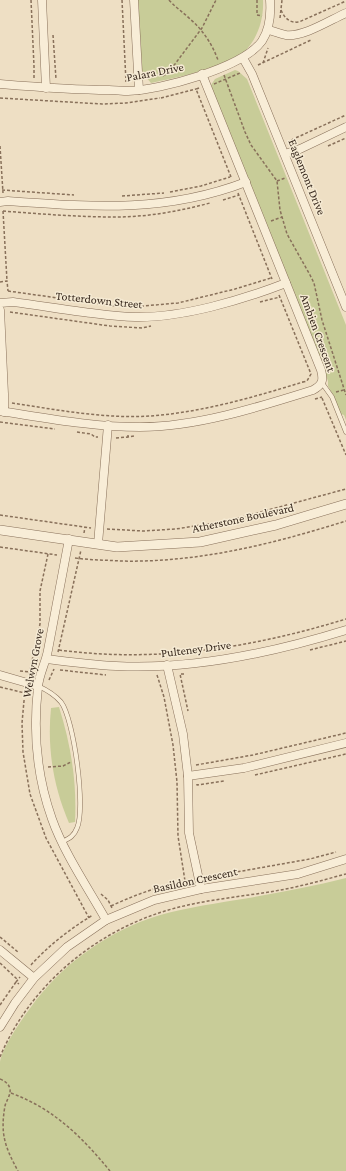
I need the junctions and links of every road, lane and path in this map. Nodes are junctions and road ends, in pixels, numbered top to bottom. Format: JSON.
{"nodes":[{"id":1,"x":31,"y":0,"type":"edge"},
{"id":2,"x":42,"y":0,"type":"edge"},
{"id":3,"x":122,"y":0,"type":"edge"},
{"id":4,"x":134,"y":0,"type":"edge"},
{"id":5,"x":169,"y":0,"type":"edge"},
{"id":6,"x":216,"y":0,"type":"edge"},
{"id":7,"x":270,"y":0,"type":"edge"},
{"id":8,"x":282,"y":0,"type":"edge"},
{"id":9,"x":346,"y":1,"type":"edge"},
{"id":10,"x":281,"y":10,"type":"junction"},
{"id":11,"x":346,"y":13,"type":"edge"},
{"id":12,"x":280,"y":18,"type":"dead end"},
{"id":13,"x":53,"y":28,"type":"dead end"},
{"id":14,"x":201,"y":29,"type":"junction"},
{"id":15,"x":268,"y":30,"type":"junction"},
{"id":16,"x":311,"y":40,"type":"dead end"},
{"id":17,"x":243,"y":58,"type":"junction"},
{"id":18,"x":258,"y":65,"type":"dead end"},
{"id":19,"x":221,"y":68,"type":"junction"},
{"id":20,"x":202,"y":74,"type":"junction"},
{"id":21,"x":160,"y":78,"type":"dead end"},
{"id":22,"x":139,"y":80,"type":"junction"},
{"id":23,"x":56,"y":81,"type":"junction"},
{"id":24,"x":60,"y":81,"type":"dead end"},
{"id":25,"x":0,"y":84,"type":"edge"},
{"id":26,"x":46,"y":84,"type":"junction"},
{"id":27,"x":139,"y":90,"type":"junction"},
{"id":28,"x":0,"y":98,"type":"edge"},
{"id":29,"x":160,"y":98,"type":"dead end"},
{"id":30,"x":346,"y":127,"type":"edge"},
{"id":31,"x":0,"y":146,"type":"edge"},
{"id":32,"x":285,"y":154,"type":"junction"},
{"id":33,"x":231,"y":177,"type":"dead end"},
{"id":34,"x":246,"y":182,"type":"junction"},
{"id":35,"x":2,"y":190,"type":"junction"},
{"id":36,"x":74,"y":196,"type":"dead end"},
{"id":37,"x":117,"y":196,"type":"dead end"},
{"id":38,"x":1,"y":201,"type":"edge"},
{"id":39,"x":272,"y":278,"type":"dead end"},
{"id":40,"x":7,"y":281,"type":"dead end"},
{"id":41,"x":286,"y":283,"type":"junction"},
{"id":42,"x":8,"y":291,"type":"dead end"},
{"id":43,"x":0,"y":303,"type":"edge"},
{"id":44,"x":118,"y":307,"type":"dead end"},
{"id":45,"x":346,"y":307,"type":"edge"},
{"id":46,"x":125,"y":308,"type":"dead end"},
{"id":47,"x":0,"y":310,"type":"edge"},
{"id":48,"x":304,"y":382,"type":"dead end"},
{"id":49,"x":322,"y":383,"type":"junction"},
{"id":50,"x":346,"y":393,"type":"edge"},
{"id":51,"x":4,"y":402,"type":"junction"},
{"id":52,"x":2,"y":412,"type":"edge"},
{"id":53,"x":0,"y":422,"type":"edge"},
{"id":54,"x":108,"y":425,"type":"junction"},
{"id":55,"x":61,"y":430,"type":"dead end"},
{"id":56,"x":76,"y":432,"type":"dead end"},
{"id":57,"x":346,"y":432,"type":"edge"},
{"id":58,"x":128,"y":437,"type":"dead end"},
{"id":59,"x":107,"y":438,"type":"junction"},
{"id":60,"x":346,"y":489,"type":"edge"},
{"id":61,"x":346,"y":504,"type":"edge"},
{"id":62,"x":0,"y":515,"type":"edge"},
{"id":63,"x":99,"y":529,"type":"junction"},
{"id":64,"x":0,"y":530,"type":"edge"},
{"id":65,"x":69,"y":539,"type":"junction"},
{"id":66,"x":98,"y":544,"type":"junction"},
{"id":67,"x":48,"y":554,"type":"dead end"},
{"id":68,"x":346,"y":619,"type":"edge"},
{"id":69,"x":346,"y":630,"type":"edge"},
{"id":70,"x":346,"y":641,"type":"edge"},
{"id":71,"x":59,"y":650,"type":"dead end"},
{"id":72,"x":309,"y":650,"type":"dead end"},
{"id":73,"x":47,"y":659,"type":"junction"},
{"id":74,"x":168,"y":665,"type":"junction"},
{"id":75,"x":30,"y":670,"type":"dead end"},
{"id":76,"x":186,"y":674,"type":"dead end"},
{"id":77,"x":0,"y":675,"type":"edge"},
{"id":78,"x":157,"y":675,"type":"dead end"},
{"id":79,"x":38,"y":686,"type":"junction"},
{"id":80,"x":0,"y":687,"type":"edge"},
{"id":81,"x":25,"y":693,"type":"dead end"},
{"id":82,"x":189,"y":716,"type":"dead end"},
{"id":83,"x":346,"y":743,"type":"edge"},
{"id":84,"x":76,"y":759,"type":"junction"},
{"id":85,"x":39,"y":763,"type":"junction"},
{"id":86,"x":188,"y":776,"type":"junction"},
{"id":87,"x":62,"y":842,"type":"junction"},
{"id":88,"x":346,"y":859,"type":"edge"},
{"id":89,"x":346,"y":874,"type":"edge"},
{"id":90,"x":207,"y":877,"type":"dead end"},
{"id":91,"x":185,"y":881,"type":"dead end"},
{"id":92,"x":205,"y":889,"type":"junction"},
{"id":93,"x":106,"y":920,"type":"junction"},
{"id":94,"x":0,"y":936,"type":"edge"},
{"id":95,"x":0,"y":950,"type":"edge"},
{"id":96,"x":20,"y":954,"type":"dead end"},
{"id":97,"x":0,"y":963,"type":"edge"},
{"id":98,"x":34,"y":978,"type":"junction"},
{"id":99,"x":18,"y":980,"type":"dead end"},
{"id":100,"x":26,"y":988,"type":"junction"},
{"id":101,"x":0,"y":1005,"type":"edge"},
{"id":102,"x":0,"y":1027,"type":"edge"},
{"id":103,"x":0,"y":1046,"type":"edge"},
{"id":104,"x":4,"y":1048,"type":"junction"},
{"id":105,"x":0,"y":1057,"type":"edge"},
{"id":106,"x":0,"y":1079,"type":"edge"},
{"id":107,"x":11,"y":1093,"type":"junction"},
{"id":108,"x":18,"y":1171,"type":"edge"},
{"id":109,"x":110,"y":1171,"type":"edge"}],
"edges":[{"from":1,"to":26,"type":"path"},
{"from":2,"to":26,"type":"street"},
{"from":3,"to":22,"type":"path"},
{"from":4,"to":22,"type":"street"},
{"from":5,"to":14,"type":"path"},
{"from":6,"to":14,"type":"path"},
{"from":7,"to":15,"type":"street","name":"Palara Drive"},
{"from":8,"to":10,"type":"path"},
{"from":9,"to":10,"type":"path"},
{"from":10,"to":12,"type":"path"},
{"from":11,"to":15,"type":"street"},
{"from":13,"to":23,"type":"path"},
{"from":14,"to":19,"type":"path"},
{"from":14,"to":21,"type":"path"},
{"from":15,"to":17,"type":"street","name":"Palara Drive"},
{"from":16,"to":18,"type":"path"},
{"from":17,"to":19,"type":"street","name":"Palara Drive"},
{"from":17,"to":32,"type":"street","name":"Eaglemont Drive"},
{"from":19,"to":20,"type":"street","name":"Palara Drive"},
{"from":19,"to":50,"type":"path"},
{"from":20,"to":27,"type":"street","name":"Palara Drive"},
{"from":20,"to":34,"type":"street","name":"Ambien Crescent"},
{"from":22,"to":27,"type":"street"},
{"from":23,"to":24,"type":"path"},
{"from":23,"to":26,"type":"path"},
{"from":25,"to":26,"type":"street","name":"Palara Drive"},
{"from":26,"to":27,"type":"street","name":"Palara Drive"},
{"from":28,"to":29,"type":"path"},
{"from":30,"to":32,"type":"street"},
{"from":31,"to":35,"type":"path"},
{"from":32,"to":45,"type":"street","name":"Eaglemont Drive"},
{"from":33,"to":37,"type":"path"},
{"from":34,"to":38,"type":"street"},
{"from":34,"to":41,"type":"street","name":"Ambien Crescent"},
{"from":35,"to":36,"type":"path"},
{"from":35,"to":38,"type":"path"},
{"from":38,"to":40,"type":"path"},
{"from":39,"to":46,"type":"path"},
{"from":41,"to":43,"type":"street","name":"Totterdown Street"},
{"from":41,"to":49,"type":"street","name":"Ambien Crescent"},
{"from":42,"to":44,"type":"path"},
{"from":47,"to":51,"type":"street"},
{"from":48,"to":51,"type":"path"},
{"from":49,"to":54,"type":"street","name":"Ambien Crescent"},
{"from":49,"to":57,"type":"lane"},
{"from":51,"to":52,"type":"street"},
{"from":52,"to":54,"type":"street","name":"Ambien Crescent"},
{"from":53,"to":55,"type":"path"},
{"from":54,"to":59,"type":"street"},
{"from":56,"to":59,"type":"path"},
{"from":58,"to":59,"type":"path"},
{"from":59,"to":63,"type":"street"},
{"from":60,"to":63,"type":"path"},
{"from":61,"to":66,"type":"street","name":"Atherstone Boulevard"},
{"from":62,"to":63,"type":"path"},
{"from":63,"to":66,"type":"street"},
{"from":64,"to":65,"type":"street","name":"Atherstone Boulevard"},
{"from":65,"to":66,"type":"street","name":"Atherstone Boulevard"},
{"from":65,"to":73,"type":"street","name":"Welwyn Grove"},
{"from":67,"to":75,"type":"path"},
{"from":68,"to":71,"type":"path"},
{"from":69,"to":74,"type":"street","name":"Pulteney Drive"},
{"from":70,"to":72,"type":"path"},
{"from":73,"to":74,"type":"street","name":"Pulteney Drive"},
{"from":73,"to":79,"type":"street","name":"Welwyn Grove"},
{"from":74,"to":86,"type":"street"},
{"from":76,"to":82,"type":"path"},
{"from":77,"to":79,"type":"street"},
{"from":78,"to":91,"type":"path"},
{"from":79,"to":84,"type":"lane"},
{"from":79,"to":85,"type":"street","name":"Welwyn Grove"},
{"from":80,"to":81,"type":"path"},
{"from":83,"to":86,"type":"street"},
{"from":84,"to":85,"type":"path"},
{"from":84,"to":87,"type":"lane"},
{"from":85,"to":87,"type":"street","name":"Welwyn Grove"},
{"from":86,"to":92,"type":"street"},
{"from":87,"to":93,"type":"street","name":"Welwyn Grove"},
{"from":88,"to":92,"type":"street","name":"Basildon Crescent"},
{"from":89,"to":104,"type":"path"},
{"from":90,"to":92,"type":"path"},
{"from":92,"to":93,"type":"street","name":"Basildon Crescent"},
{"from":93,"to":98,"type":"street","name":"Basildon Crescent"},
{"from":94,"to":96,"type":"path"},
{"from":95,"to":98,"type":"street"},
{"from":97,"to":99,"type":"path"},
{"from":98,"to":100,"type":"street","name":"Basildon Crescent"},
{"from":100,"to":101,"type":"path"},
{"from":100,"to":102,"type":"street","name":"Basildon Crescent"},
{"from":103,"to":104,"type":"path"},
{"from":104,"to":105,"type":"path"},
{"from":106,"to":107,"type":"path"},
{"from":107,"to":108,"type":"path"},
{"from":107,"to":109,"type":"path"}]}
